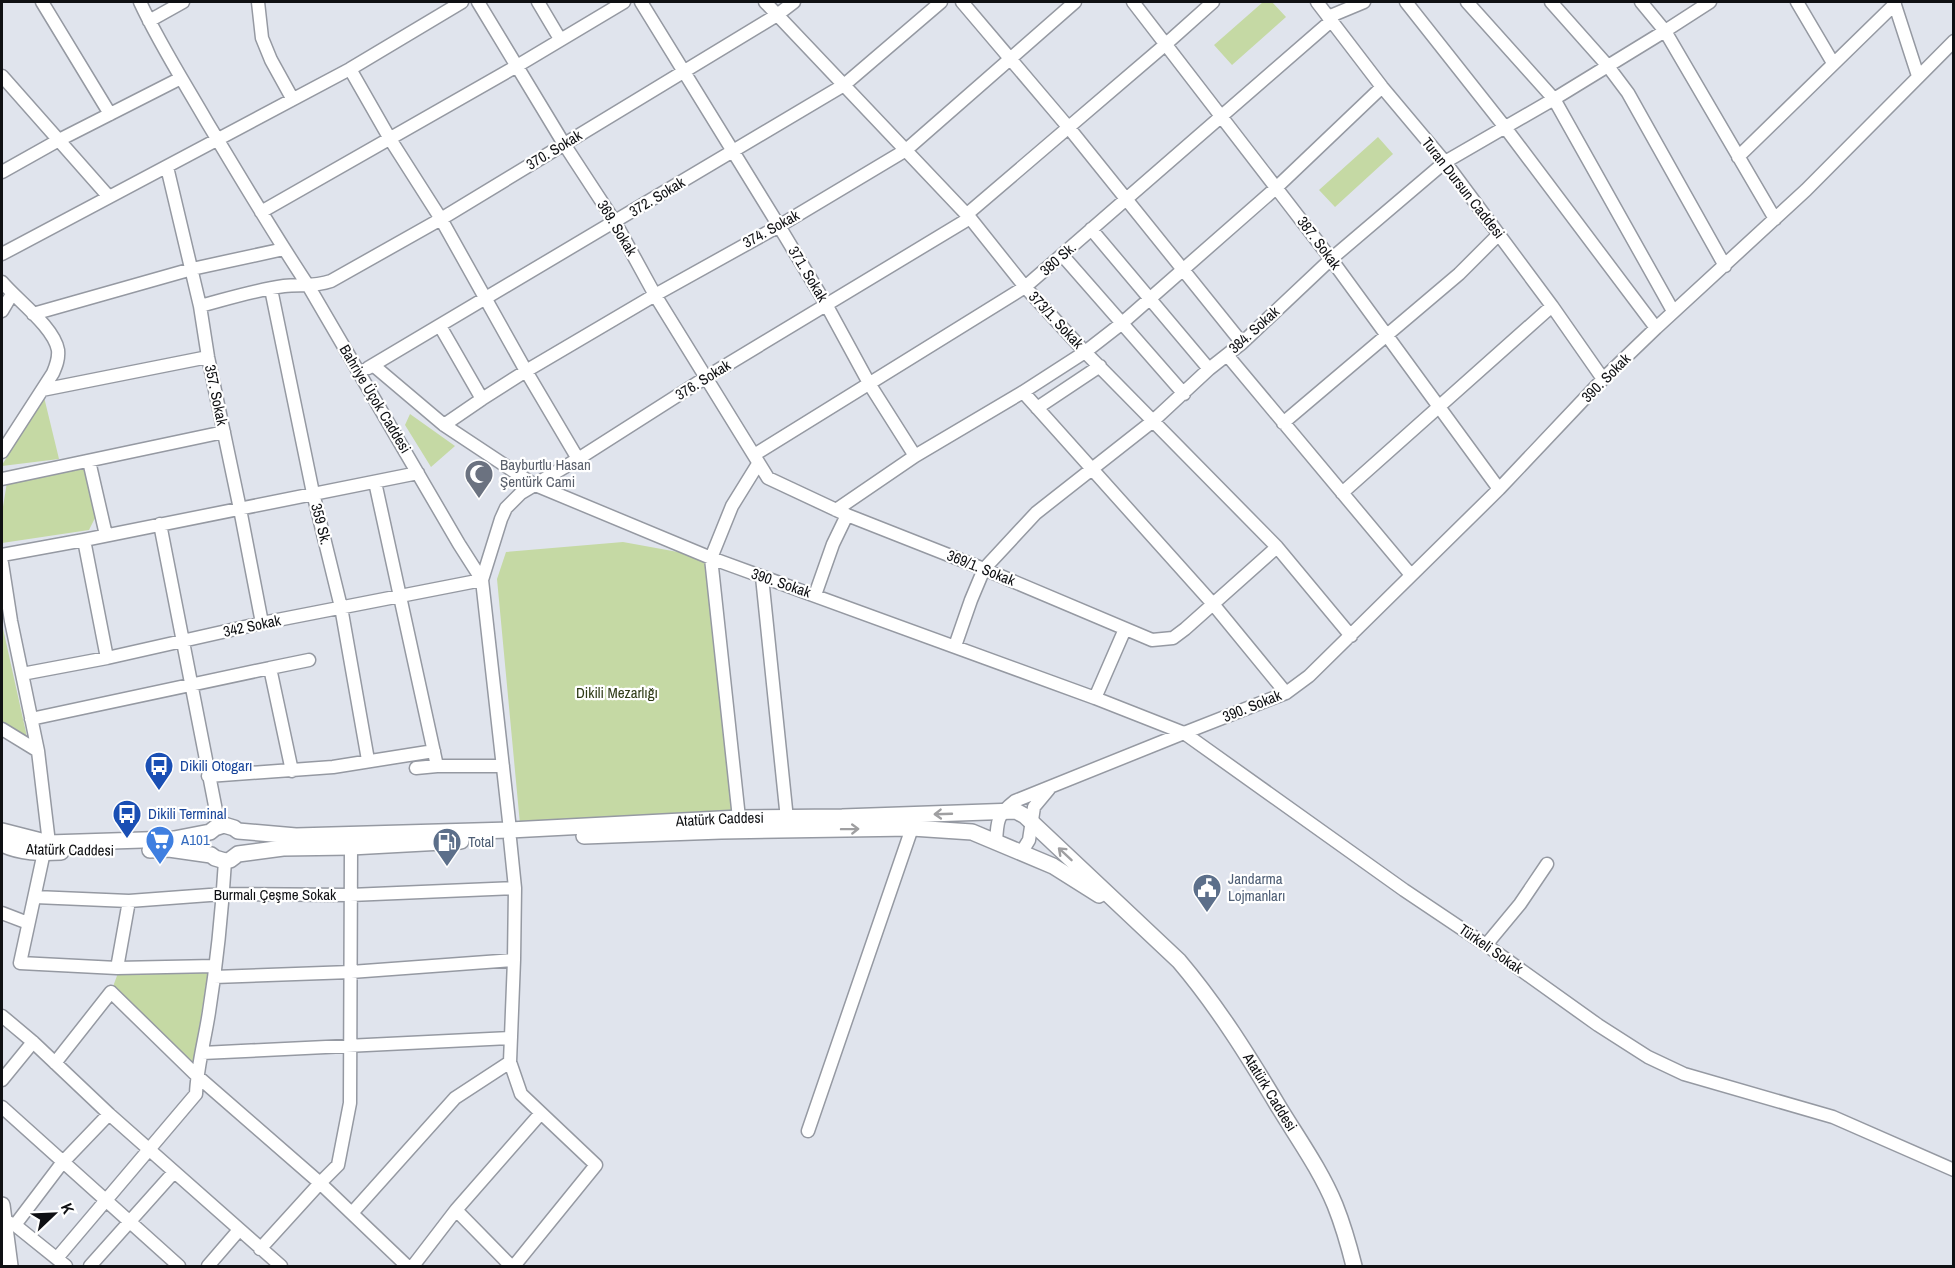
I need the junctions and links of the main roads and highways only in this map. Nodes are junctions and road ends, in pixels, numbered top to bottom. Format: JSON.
{"nodes":[{"id":1,"x":214,"y":829,"type":"junction"},
{"id":2,"x":2,"y":831,"type":"edge"},
{"id":3,"x":238,"y":831,"type":"junction"},
{"id":4,"x":510,"y":834,"type":"junction"},
{"id":5,"x":2,"y":844,"type":"edge"},
{"id":6,"x":46,"y":848,"type":"junction"},
{"id":7,"x":225,"y":856,"type":"junction"},
{"id":8,"x":1154,"y":937,"type":"junction"},
{"id":9,"x":7,"y":1217,"type":"edge"},
{"id":10,"x":10,"y":1266,"type":"edge"},
{"id":11,"x":1354,"y":1266,"type":"edge"}],
"edges":[{"from":1,"to":3,"type":"main road","name":"Atatürk Caddesi"},
{"from":1,"to":6,"type":"main road","name":"Atatürk Caddesi"},
{"from":1,"to":7,"type":"main road"},
{"from":2,"to":6,"type":"main road","name":"Atatürk Caddesi"},
{"from":3,"to":4,"type":"main road","name":"Atatürk Caddesi"},
{"from":3,"to":7,"type":"main road"},
{"from":4,"to":7,"type":"main road","name":"Atatürk Caddesi"},
{"from":4,"to":8,"type":"main road","name":"Atatürk Caddesi","one_way":true},
{"from":8,"to":4,"type":"main road","name":"Atatürk Caddesi","one_way":true},
{"from":5,"to":6,"type":"main road","name":"Atatürk Caddesi"},
{"from":6,"to":7,"type":"main road","name":"Atatürk Caddesi"},
{"from":8,"to":11,"type":"main road","name":"Atatürk Caddesi"},
{"from":9,"to":10,"type":"main road"}]}
